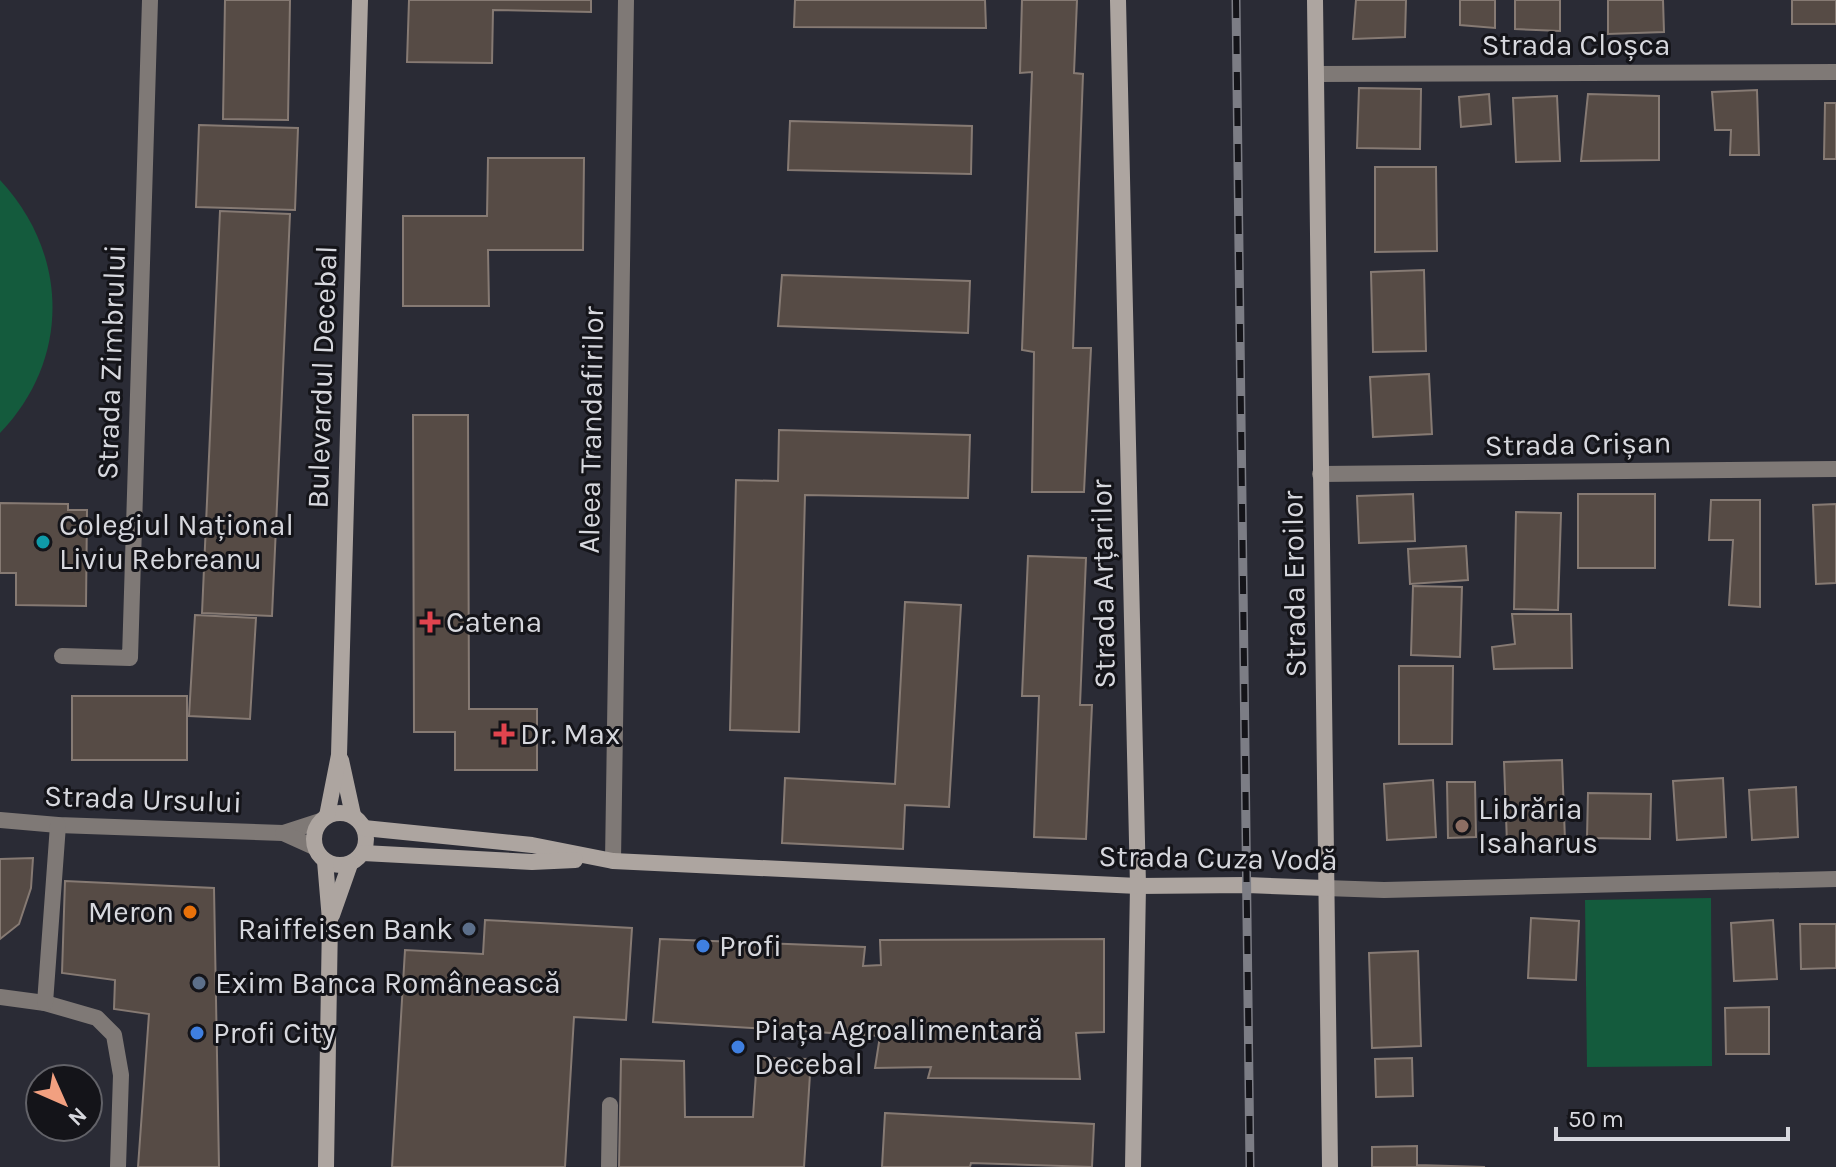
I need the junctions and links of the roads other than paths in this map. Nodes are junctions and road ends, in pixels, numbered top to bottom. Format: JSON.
{"nodes":[{"id":1,"x":150,"y":0,"type":"edge"},
{"id":2,"x":360,"y":0,"type":"edge"},
{"id":3,"x":626,"y":0,"type":"edge"},
{"id":4,"x":1118,"y":0,"type":"edge"},
{"id":5,"x":1315,"y":0,"type":"edge"},
{"id":6,"x":1836,"y":72,"type":"edge"},
{"id":7,"x":1316,"y":74,"type":"junction"},
{"id":8,"x":1836,"y":469,"type":"edge"},
{"id":9,"x":1320,"y":474,"type":"junction"},
{"id":10,"x":62,"y":656,"type":"dead end"},
{"id":11,"x":339,"y":755,"type":"junction"},
{"id":12,"x":324,"y":818,"type":"junction"},
{"id":13,"x":0,"y":820,"type":"edge"},
{"id":14,"x":359,"y":822,"type":"junction"},
{"id":15,"x":58,"y":825,"type":"junction"},
{"id":16,"x":283,"y":833,"type":"junction"},
{"id":17,"x":314,"y":847,"type":"junction"},
{"id":18,"x":356,"y":858,"type":"junction"},
{"id":19,"x":607,"y":860,"type":"junction"},
{"id":20,"x":325,"y":861,"type":"junction"},
{"id":21,"x":1836,"y":879,"type":"edge"},
{"id":22,"x":1138,"y":886,"type":"junction"},
{"id":23,"x":1325,"y":888,"type":"junction"},
{"id":24,"x":330,"y":920,"type":"junction"},
{"id":25,"x":0,"y":997,"type":"edge"},
{"id":26,"x":45,"y":1003,"type":"junction"},
{"id":27,"x":610,"y":1105,"type":"dead end"},
{"id":28,"x":118,"y":1167,"type":"edge"},
{"id":29,"x":326,"y":1167,"type":"edge"},
{"id":30,"x":609,"y":1167,"type":"edge"},
{"id":31,"x":1133,"y":1167,"type":"edge"},
{"id":32,"x":1330,"y":1167,"type":"edge"}],
"edges":[{"from":1,"to":10,"type":"street","name":"Strada Zimbrului"},
{"from":2,"to":11,"type":"street","name":"Bulevardul Decebal"},
{"from":3,"to":19,"type":"street","name":"Aleea Trandafirilor"},
{"from":4,"to":22,"type":"street","name":"Strada Arțarilor"},
{"from":5,"to":7,"type":"street","name":"Strada Eroilor"},
{"from":6,"to":7,"type":"street","name":"Strada Cloșca"},
{"from":7,"to":9,"type":"street","name":"Strada Eroilor"},
{"from":8,"to":9,"type":"street","name":"Strada Crișan"},
{"from":9,"to":23,"type":"street","name":"Strada Eroilor"},
{"from":11,"to":12,"type":"street","name":"Bulevardul Decebal"},
{"from":11,"to":14,"type":"street","name":"Bulevardul Decebal"},
{"from":12,"to":14,"type":"street"},
{"from":12,"to":16,"type":"street","name":"Strada Ursului"},
{"from":12,"to":17,"type":"street","name":"Bulevardul Decebal"},
{"from":13,"to":15,"type":"street","name":"Strada Ursului"},
{"from":14,"to":18,"type":"street","name":"Bulevardul Decebal"},
{"from":14,"to":19,"type":"street","name":"Strada Cuza Vodă"},
{"from":15,"to":16,"type":"street","name":"Strada Ursului"},
{"from":15,"to":26,"type":"street"},
{"from":16,"to":17,"type":"street","name":"Strada Ursului"},
{"from":17,"to":20,"type":"street"},
{"from":18,"to":19,"type":"street","name":"Strada Cuza Vodă"},
{"from":18,"to":20,"type":"street"},
{"from":18,"to":24,"type":"street","name":"Bulevardul Decebal"},
{"from":19,"to":22,"type":"street","name":"Strada Cuza Vodă"},
{"from":20,"to":24,"type":"street","name":"Bulevardul Decebal"},
{"from":21,"to":23,"type":"street","name":"Strada Cuza Vodă"},
{"from":22,"to":23,"type":"street","name":"Strada Cuza Vodă"},
{"from":22,"to":31,"type":"street","name":"Strada Arțarilor"},
{"from":23,"to":32,"type":"street","name":"Strada Eroilor"},
{"from":24,"to":29,"type":"street","name":"Bulevardul Decebal"},
{"from":25,"to":26,"type":"street"},
{"from":26,"to":28,"type":"street"},
{"from":27,"to":30,"type":"street"}]}
